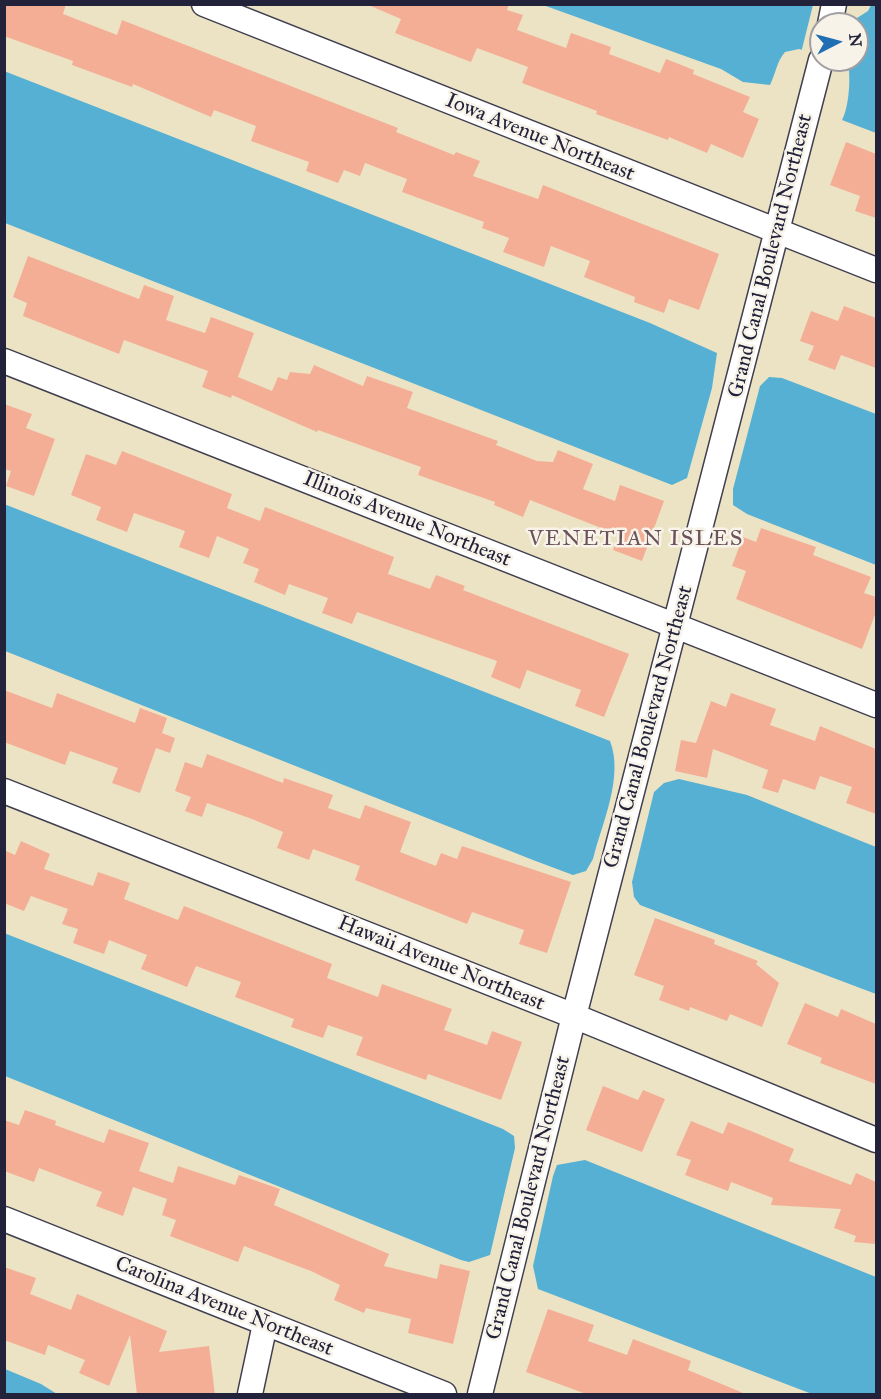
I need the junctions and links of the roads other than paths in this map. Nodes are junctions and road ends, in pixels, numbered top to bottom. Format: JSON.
{"nodes":[{"id":1,"x":204,"y":4,"type":"edge"},
{"id":2,"x":818,"y":72,"type":"edge"},
{"id":3,"x":777,"y":231,"type":"junction"},
{"id":4,"x":876,"y":270,"type":"edge"},
{"id":5,"x":4,"y":361,"type":"edge"},
{"id":6,"x":675,"y":627,"type":"junction"},
{"id":7,"x":876,"y":705,"type":"edge"},
{"id":8,"x":4,"y":791,"type":"edge"},
{"id":9,"x":574,"y":1016,"type":"junction"},
{"id":10,"x":876,"y":1140,"type":"edge"},
{"id":11,"x":4,"y":1219,"type":"edge"},
{"id":12,"x":266,"y":1324,"type":"junction"},
{"id":13,"x":250,"y":1395,"type":"edge"},
{"id":14,"x":444,"y":1395,"type":"edge"},
{"id":15,"x":480,"y":1395,"type":"edge"}],
"edges":[{"from":1,"to":3,"type":"street","name":"Iowa Avenue Northeast"},
{"from":2,"to":3,"type":"street","name":"Grand Canal Boulevard Northeast"},
{"from":3,"to":4,"type":"street","name":"Iowa Avenue Northeast"},
{"from":3,"to":6,"type":"street","name":"Grand Canal Boulevard Northeast"},
{"from":5,"to":6,"type":"street","name":"Illinois Avenue Northeast"},
{"from":6,"to":7,"type":"street","name":"Illinois Avenue Northeast"},
{"from":6,"to":9,"type":"street","name":"Grand Canal Boulevard Northeast"},
{"from":8,"to":9,"type":"street","name":"Hawaii Avenue Northeast"},
{"from":9,"to":10,"type":"street","name":"Hawaii Avenue Northeast"},
{"from":9,"to":15,"type":"street","name":"Grand Canal Boulevard Northeast"},
{"from":11,"to":12,"type":"street","name":"Carolina Avenue Northeast"},
{"from":12,"to":13,"type":"street"},
{"from":12,"to":14,"type":"street","name":"Carolina Avenue Northeast"}]}
